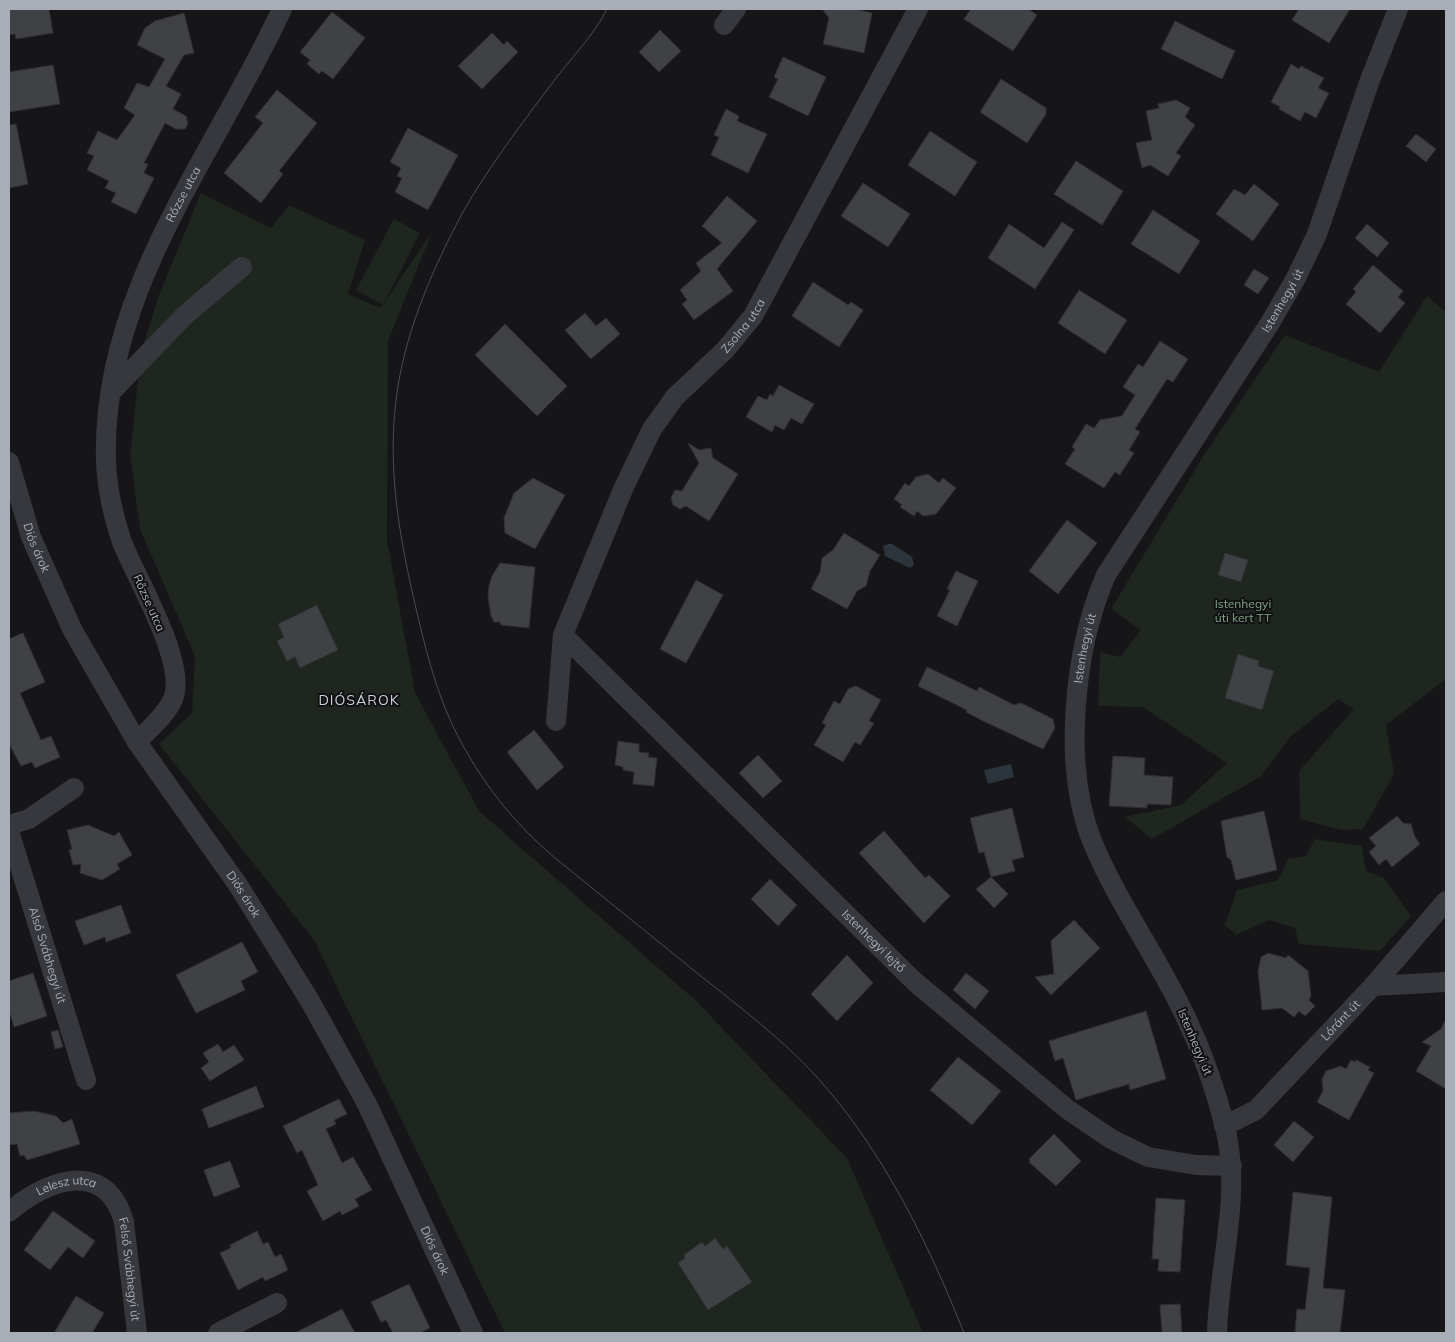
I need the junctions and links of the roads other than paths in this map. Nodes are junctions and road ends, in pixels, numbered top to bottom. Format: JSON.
{"nodes":[{"id":1,"x":282,"y":9,"type":"edge"},
{"id":2,"x":736,"y":9,"type":"edge"},
{"id":3,"x":918,"y":9,"type":"edge"},
{"id":4,"x":1398,"y":9,"type":"edge"},
{"id":5,"x":724,"y":25,"type":"dead end"},
{"id":6,"x":242,"y":267,"type":"dead end"},
{"id":7,"x":111,"y":392,"type":"junction"},
{"id":8,"x":9,"y":462,"type":"edge"},
{"id":9,"x":563,"y":635,"type":"junction"},
{"id":10,"x":556,"y":721,"type":"dead end"},
{"id":11,"x":137,"y":742,"type":"junction"},
{"id":12,"x":74,"y":788,"type":"dead end"},
{"id":13,"x":9,"y":826,"type":"edge"},
{"id":14,"x":9,"y":831,"type":"edge"},
{"id":15,"x":1446,"y":901,"type":"edge"},
{"id":16,"x":1446,"y":982,"type":"edge"},
{"id":17,"x":1373,"y":986,"type":"junction"},
{"id":18,"x":86,"y":1080,"type":"dead end"},
{"id":19,"x":1224,"y":1126,"type":"junction"},
{"id":20,"x":1232,"y":1166,"type":"junction"},
{"id":21,"x":120,"y":1207,"type":"joint"},
{"id":22,"x":9,"y":1212,"type":"edge"},
{"id":23,"x":277,"y":1302,"type":"dead end"},
{"id":24,"x":137,"y":1333,"type":"edge"},
{"id":25,"x":218,"y":1333,"type":"edge"},
{"id":26,"x":473,"y":1333,"type":"edge"},
{"id":27,"x":1217,"y":1333,"type":"edge"}],
"edges":[{"from":1,"to":7,"type":"street","name":"Rőzse utca"},
{"from":2,"to":5,"type":"street"},
{"from":3,"to":9,"type":"street","name":"Zsolna utca"},
{"from":4,"to":19,"type":"street","name":"Istenhegyi út"},
{"from":6,"to":7,"type":"street"},
{"from":7,"to":11,"type":"street","name":"Rőzse utca"},
{"from":8,"to":11,"type":"street","name":"Diós árok"},
{"from":9,"to":10,"type":"street","name":"Zsolna utca"},
{"from":9,"to":20,"type":"street","name":"Istenhegyi lejtő"},
{"from":11,"to":26,"type":"street","name":"Diós árok"},
{"from":12,"to":13,"type":"street"},
{"from":14,"to":18,"type":"street","name":"Alsó Svábhegyi út"},
{"from":15,"to":17,"type":"street","name":"Lóránt út"},
{"from":16,"to":17,"type":"street"},
{"from":17,"to":19,"type":"street","name":"Lóránt út"},
{"from":19,"to":20,"type":"street","name":"Istenhegyi út"},
{"from":20,"to":27,"type":"street","name":"Istenhegyi út"},
{"from":21,"to":22,"type":"street","name":"Lelesz utca"},
{"from":21,"to":24,"type":"street","name":"Felső Svábhegyi út"},
{"from":23,"to":25,"type":"street"}]}
